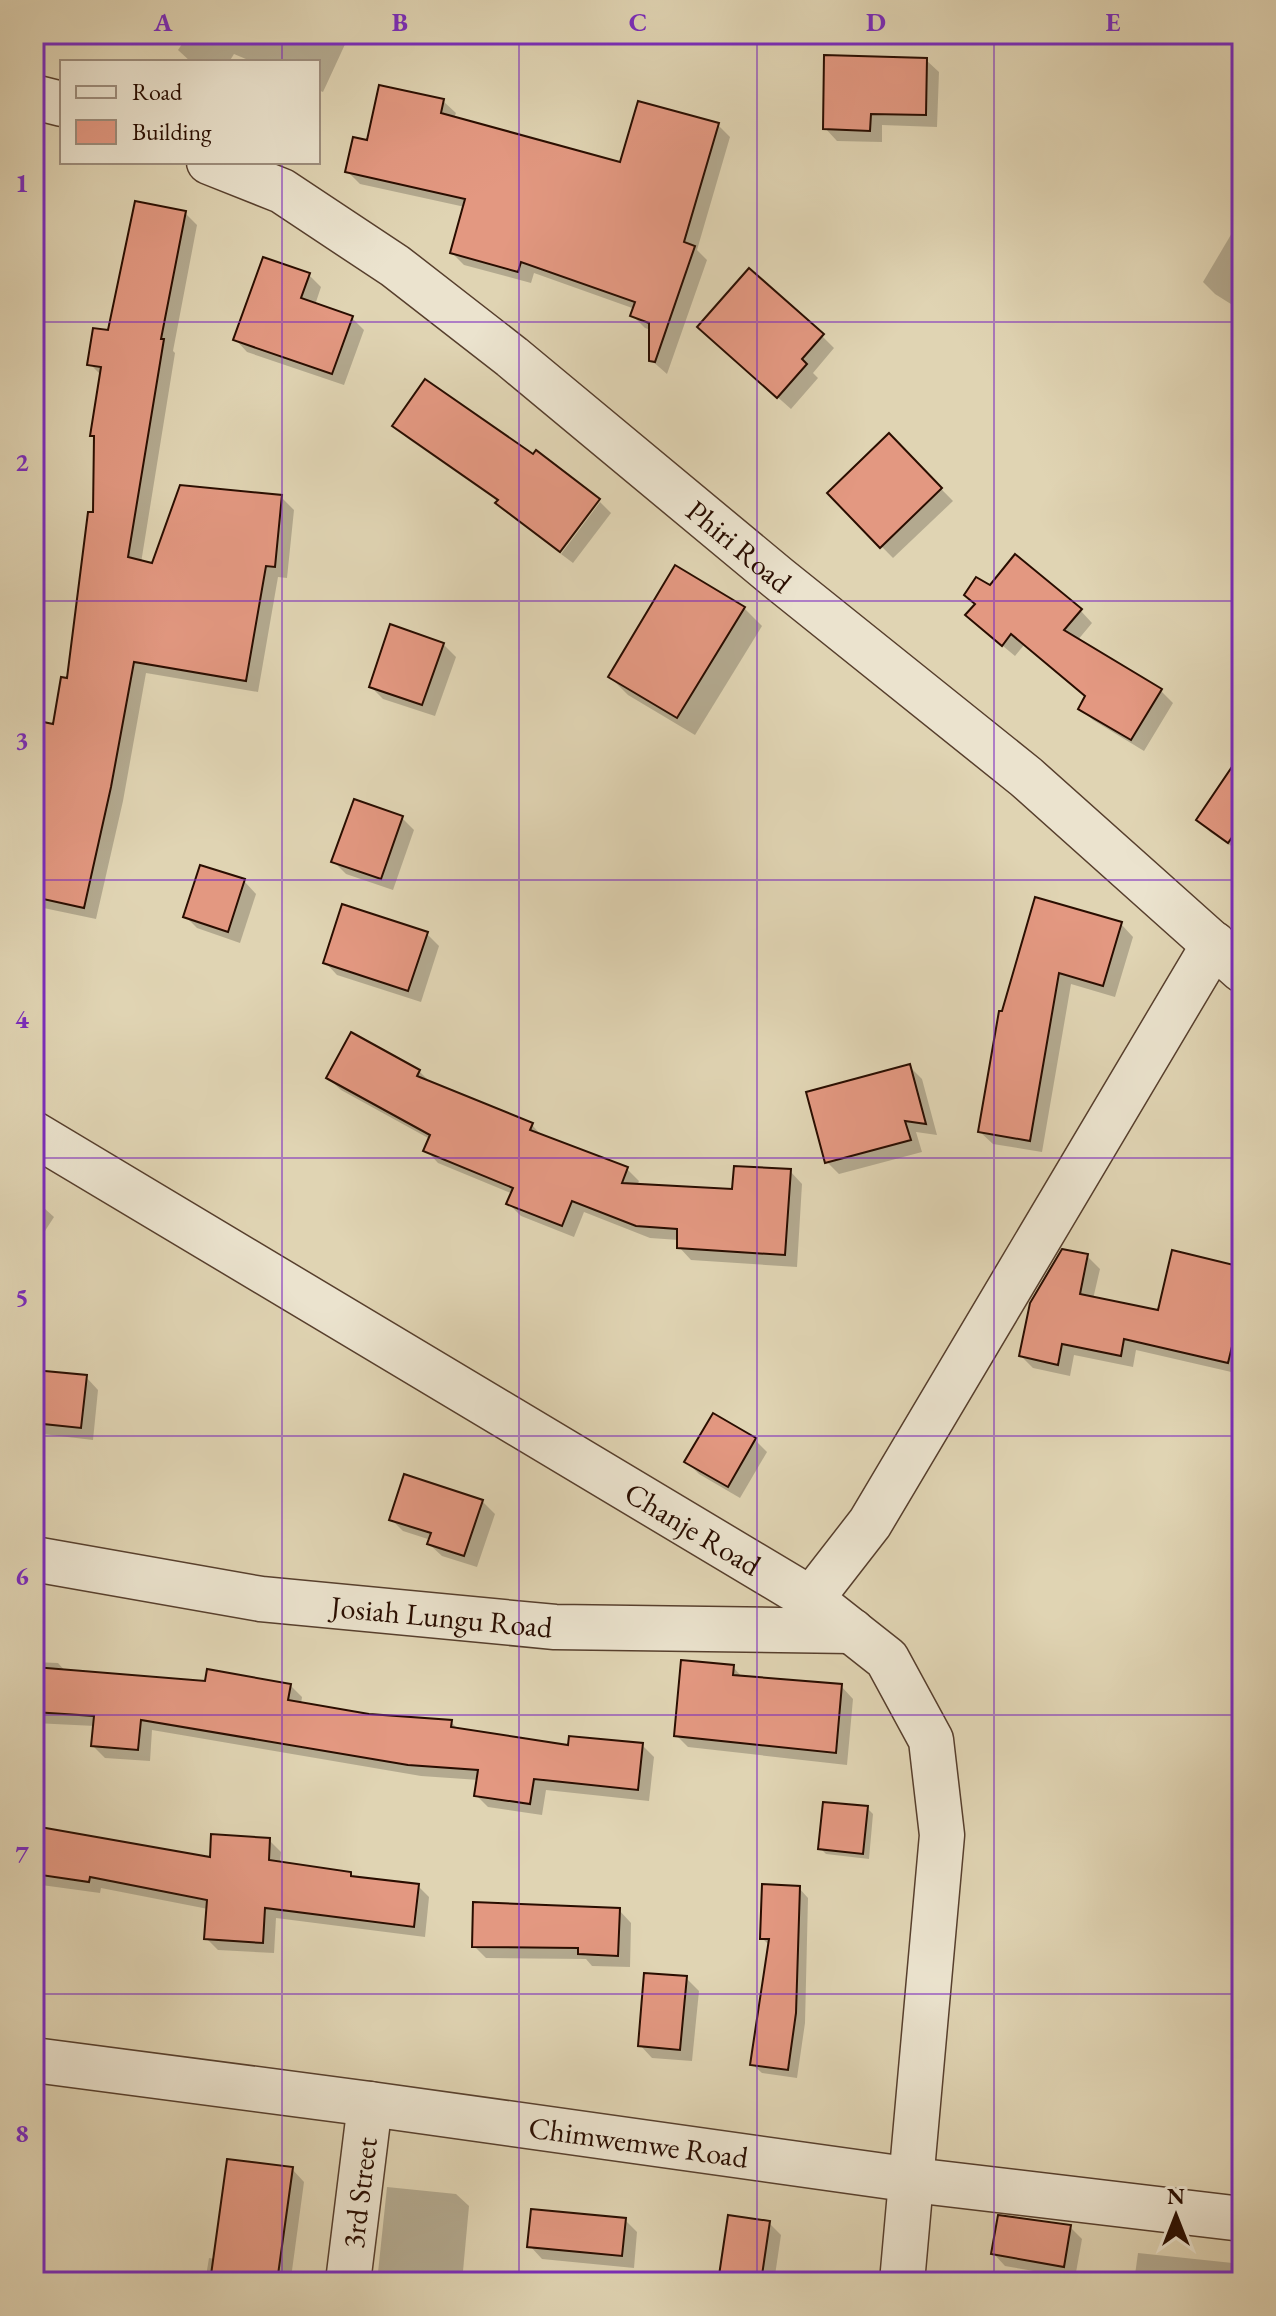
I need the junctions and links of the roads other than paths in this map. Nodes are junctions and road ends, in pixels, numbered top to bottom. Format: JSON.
{"nodes":[{"id":1,"x":34,"y":97,"type":"edge"},
{"id":2,"x":60,"y":104,"type":"edge"},
{"id":3,"x":214,"y":164,"type":"edge"},
{"id":4,"x":1228,"y":957,"type":"edge"},
{"id":5,"x":34,"y":1134,"type":"edge"},
{"id":6,"x":34,"y":1559,"type":"edge"},
{"id":7,"x":811,"y":1599,"type":"junction"},
{"id":8,"x":852,"y":1631,"type":"junction"},
{"id":9,"x":34,"y":2060,"type":"edge"},
{"id":10,"x":370,"y":2104,"type":"junction"},
{"id":11,"x":913,"y":2180,"type":"junction"},
{"id":12,"x":1242,"y":2219,"type":"edge"},
{"id":13,"x":348,"y":2282,"type":"edge"},
{"id":14,"x":902,"y":2282,"type":"edge"}],
"edges":[{"from":1,"to":2,"type":"street"},
{"from":3,"to":4,"type":"street","name":"Phiri Road"},
{"from":4,"to":7,"type":"street"},
{"from":5,"to":7,"type":"street","name":"Chanje Road"},
{"from":6,"to":8,"type":"street","name":"Josiah Lungu Road"},
{"from":7,"to":8,"type":"street","name":"Chanje Road"},
{"from":8,"to":11,"type":"street","name":"Chanje Road"},
{"from":9,"to":10,"type":"street","name":"Chimwemwe Road"},
{"from":10,"to":11,"type":"street","name":"Chimwemwe Road"},
{"from":10,"to":13,"type":"street","name":"3rd Street"},
{"from":11,"to":12,"type":"street","name":"Chimwemwe Road"},
{"from":11,"to":14,"type":"street","name":"Chanje Road"}]}
